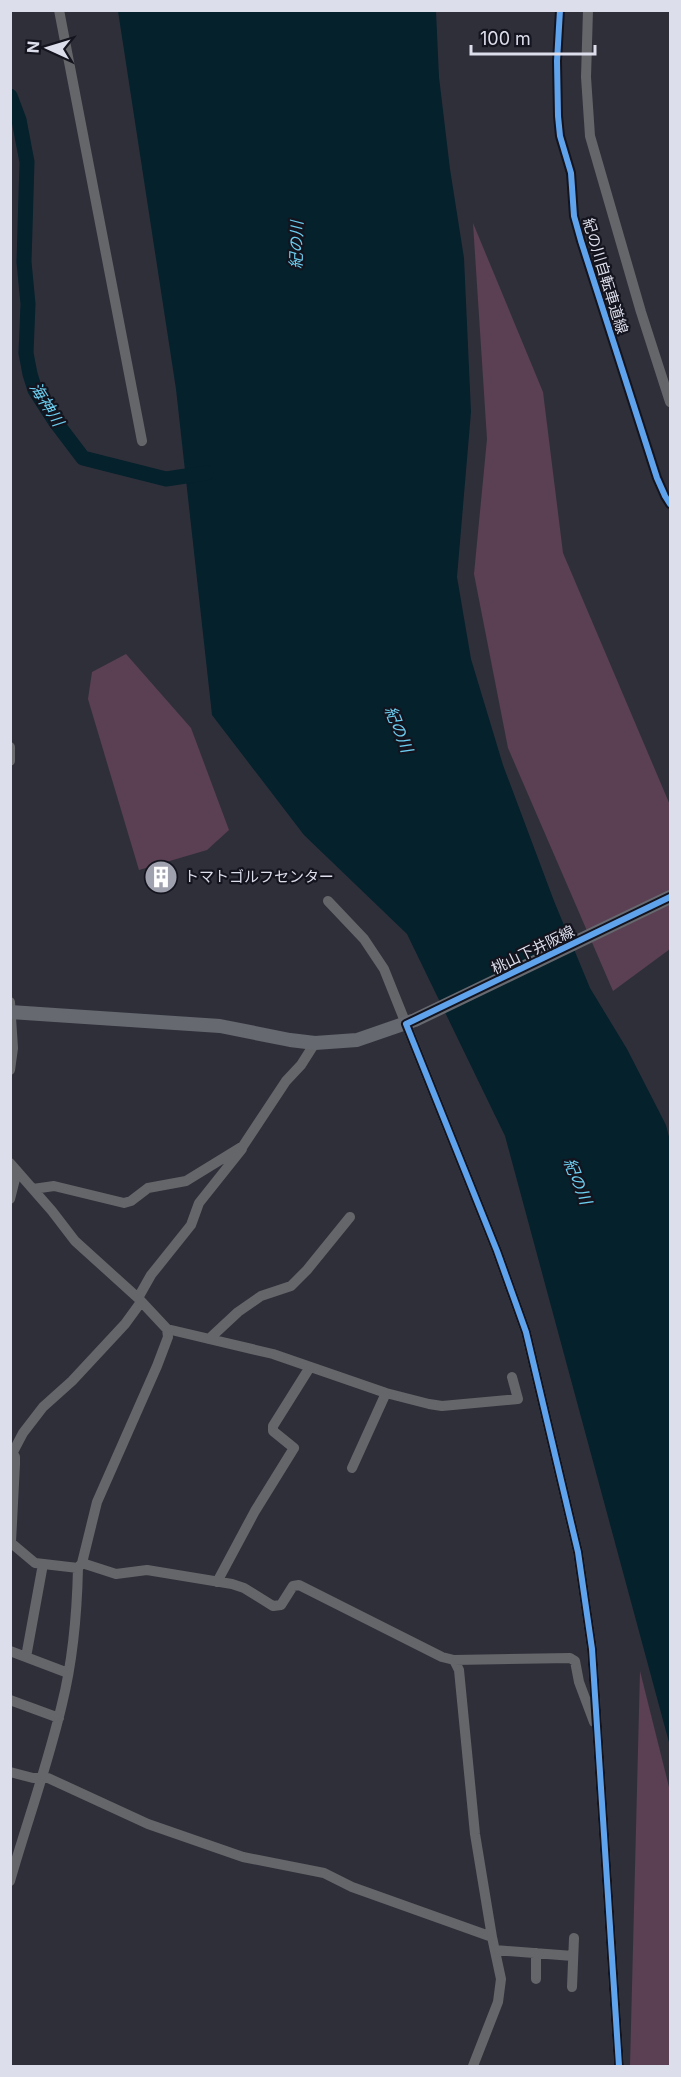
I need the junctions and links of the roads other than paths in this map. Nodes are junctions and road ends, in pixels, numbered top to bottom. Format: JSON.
{"nodes":[{"id":1,"x":59,"y":10,"type":"edge"},
{"id":2,"x":588,"y":10,"type":"edge"},
{"id":3,"x":670,"y":402,"type":"edge"},
{"id":4,"x":142,"y":441,"type":"dead end"},
{"id":5,"x":10,"y":747,"type":"edge"},
{"id":6,"x":10,"y":761,"type":"edge"},
{"id":7,"x":670,"y":897,"type":"edge"},
{"id":8,"x":328,"y":901,"type":"dead end"},
{"id":9,"x":11,"y":1009,"type":"edge"},
{"id":10,"x":410,"y":1022,"type":"junction"},
{"id":11,"x":315,"y":1043,"type":"junction"},
{"id":12,"x":10,"y":1070,"type":"edge"},
{"id":13,"x":243,"y":1146,"type":"junction"},
{"id":14,"x":14,"y":1167,"type":"edge"},
{"id":15,"x":33,"y":1189,"type":"junction"},
{"id":16,"x":10,"y":1199,"type":"edge"},
{"id":17,"x":350,"y":1217,"type":"dead end"},
{"id":18,"x":139,"y":1300,"type":"junction"},
{"id":19,"x":167,"y":1329,"type":"junction"},
{"id":20,"x":209,"y":1339,"type":"junction"},
{"id":21,"x":310,"y":1366,"type":"junction"},
{"id":22,"x":512,"y":1377,"type":"dead end"},
{"id":23,"x":386,"y":1393,"type":"junction"},
{"id":24,"x":11,"y":1451,"type":"edge"},
{"id":25,"x":352,"y":1468,"type":"dead end"},
{"id":26,"x":11,"y":1542,"type":"edge"},
{"id":27,"x":43,"y":1564,"type":"junction"},
{"id":28,"x":80,"y":1565,"type":"junction"},
{"id":29,"x":217,"y":1582,"type":"junction"},
{"id":30,"x":10,"y":1652,"type":"edge"},
{"id":31,"x":27,"y":1657,"type":"junction"},
{"id":32,"x":454,"y":1660,"type":"junction"},
{"id":33,"x":68,"y":1673,"type":"junction"},
{"id":34,"x":10,"y":1700,"type":"edge"},
{"id":35,"x":59,"y":1718,"type":"junction"},
{"id":36,"x":598,"y":1727,"type":"junction"},
{"id":37,"x":10,"y":1772,"type":"edge"},
{"id":38,"x":42,"y":1778,"type":"junction"},
{"id":39,"x":10,"y":1881,"type":"edge"},
{"id":40,"x":492,"y":1937,"type":"junction"},
{"id":41,"x":574,"y":1938,"type":"dead end"},
{"id":42,"x":495,"y":1950,"type":"junction"},
{"id":43,"x":536,"y":1953,"type":"junction"},
{"id":44,"x":573,"y":1956,"type":"junction"},
{"id":45,"x":536,"y":1979,"type":"dead end"},
{"id":46,"x":572,"y":1987,"type":"dead end"},
{"id":47,"x":473,"y":2067,"type":"edge"},
{"id":48,"x":619,"y":2067,"type":"edge"}],
"edges":[{"from":1,"to":4,"type":"street"},
{"from":2,"to":3,"type":"street"},
{"from":5,"to":6,"type":"street"},
{"from":7,"to":10,"type":"main road","name":"桃山下井阪線"},
{"from":8,"to":10,"type":"street"},
{"from":9,"to":11,"type":"main road","name":"桃山下井阪線"},
{"from":9,"to":12,"type":"street"},
{"from":10,"to":11,"type":"main road","name":"桃山下井阪線"},
{"from":10,"to":36,"type":"street"},
{"from":11,"to":13,"type":"street"},
{"from":13,"to":15,"type":"street"},
{"from":13,"to":18,"type":"street"},
{"from":14,"to":15,"type":"street"},
{"from":14,"to":16,"type":"street"},
{"from":15,"to":18,"type":"street"},
{"from":17,"to":20,"type":"street"},
{"from":18,"to":19,"type":"street"},
{"from":18,"to":24,"type":"street"},
{"from":19,"to":20,"type":"street"},
{"from":19,"to":28,"type":"street"},
{"from":20,"to":21,"type":"street"},
{"from":21,"to":23,"type":"street"},
{"from":21,"to":29,"type":"street"},
{"from":22,"to":23,"type":"street"},
{"from":23,"to":25,"type":"street"},
{"from":24,"to":26,"type":"street"},
{"from":26,"to":27,"type":"street"},
{"from":27,"to":28,"type":"street"},
{"from":27,"to":31,"type":"street"},
{"from":28,"to":29,"type":"street"},
{"from":28,"to":33,"type":"street"},
{"from":29,"to":32,"type":"street"},
{"from":30,"to":31,"type":"street"},
{"from":31,"to":33,"type":"street"},
{"from":32,"to":36,"type":"street"},
{"from":32,"to":40,"type":"street"},
{"from":33,"to":35,"type":"street"},
{"from":34,"to":35,"type":"street"},
{"from":35,"to":38,"type":"street"},
{"from":36,"to":48,"type":"street"},
{"from":37,"to":38,"type":"street"},
{"from":38,"to":39,"type":"street"},
{"from":38,"to":40,"type":"street"},
{"from":40,"to":42,"type":"street"},
{"from":41,"to":44,"type":"street"},
{"from":42,"to":43,"type":"street"},
{"from":42,"to":47,"type":"street"},
{"from":43,"to":44,"type":"street"},
{"from":43,"to":45,"type":"street"},
{"from":44,"to":46,"type":"street"}]}
